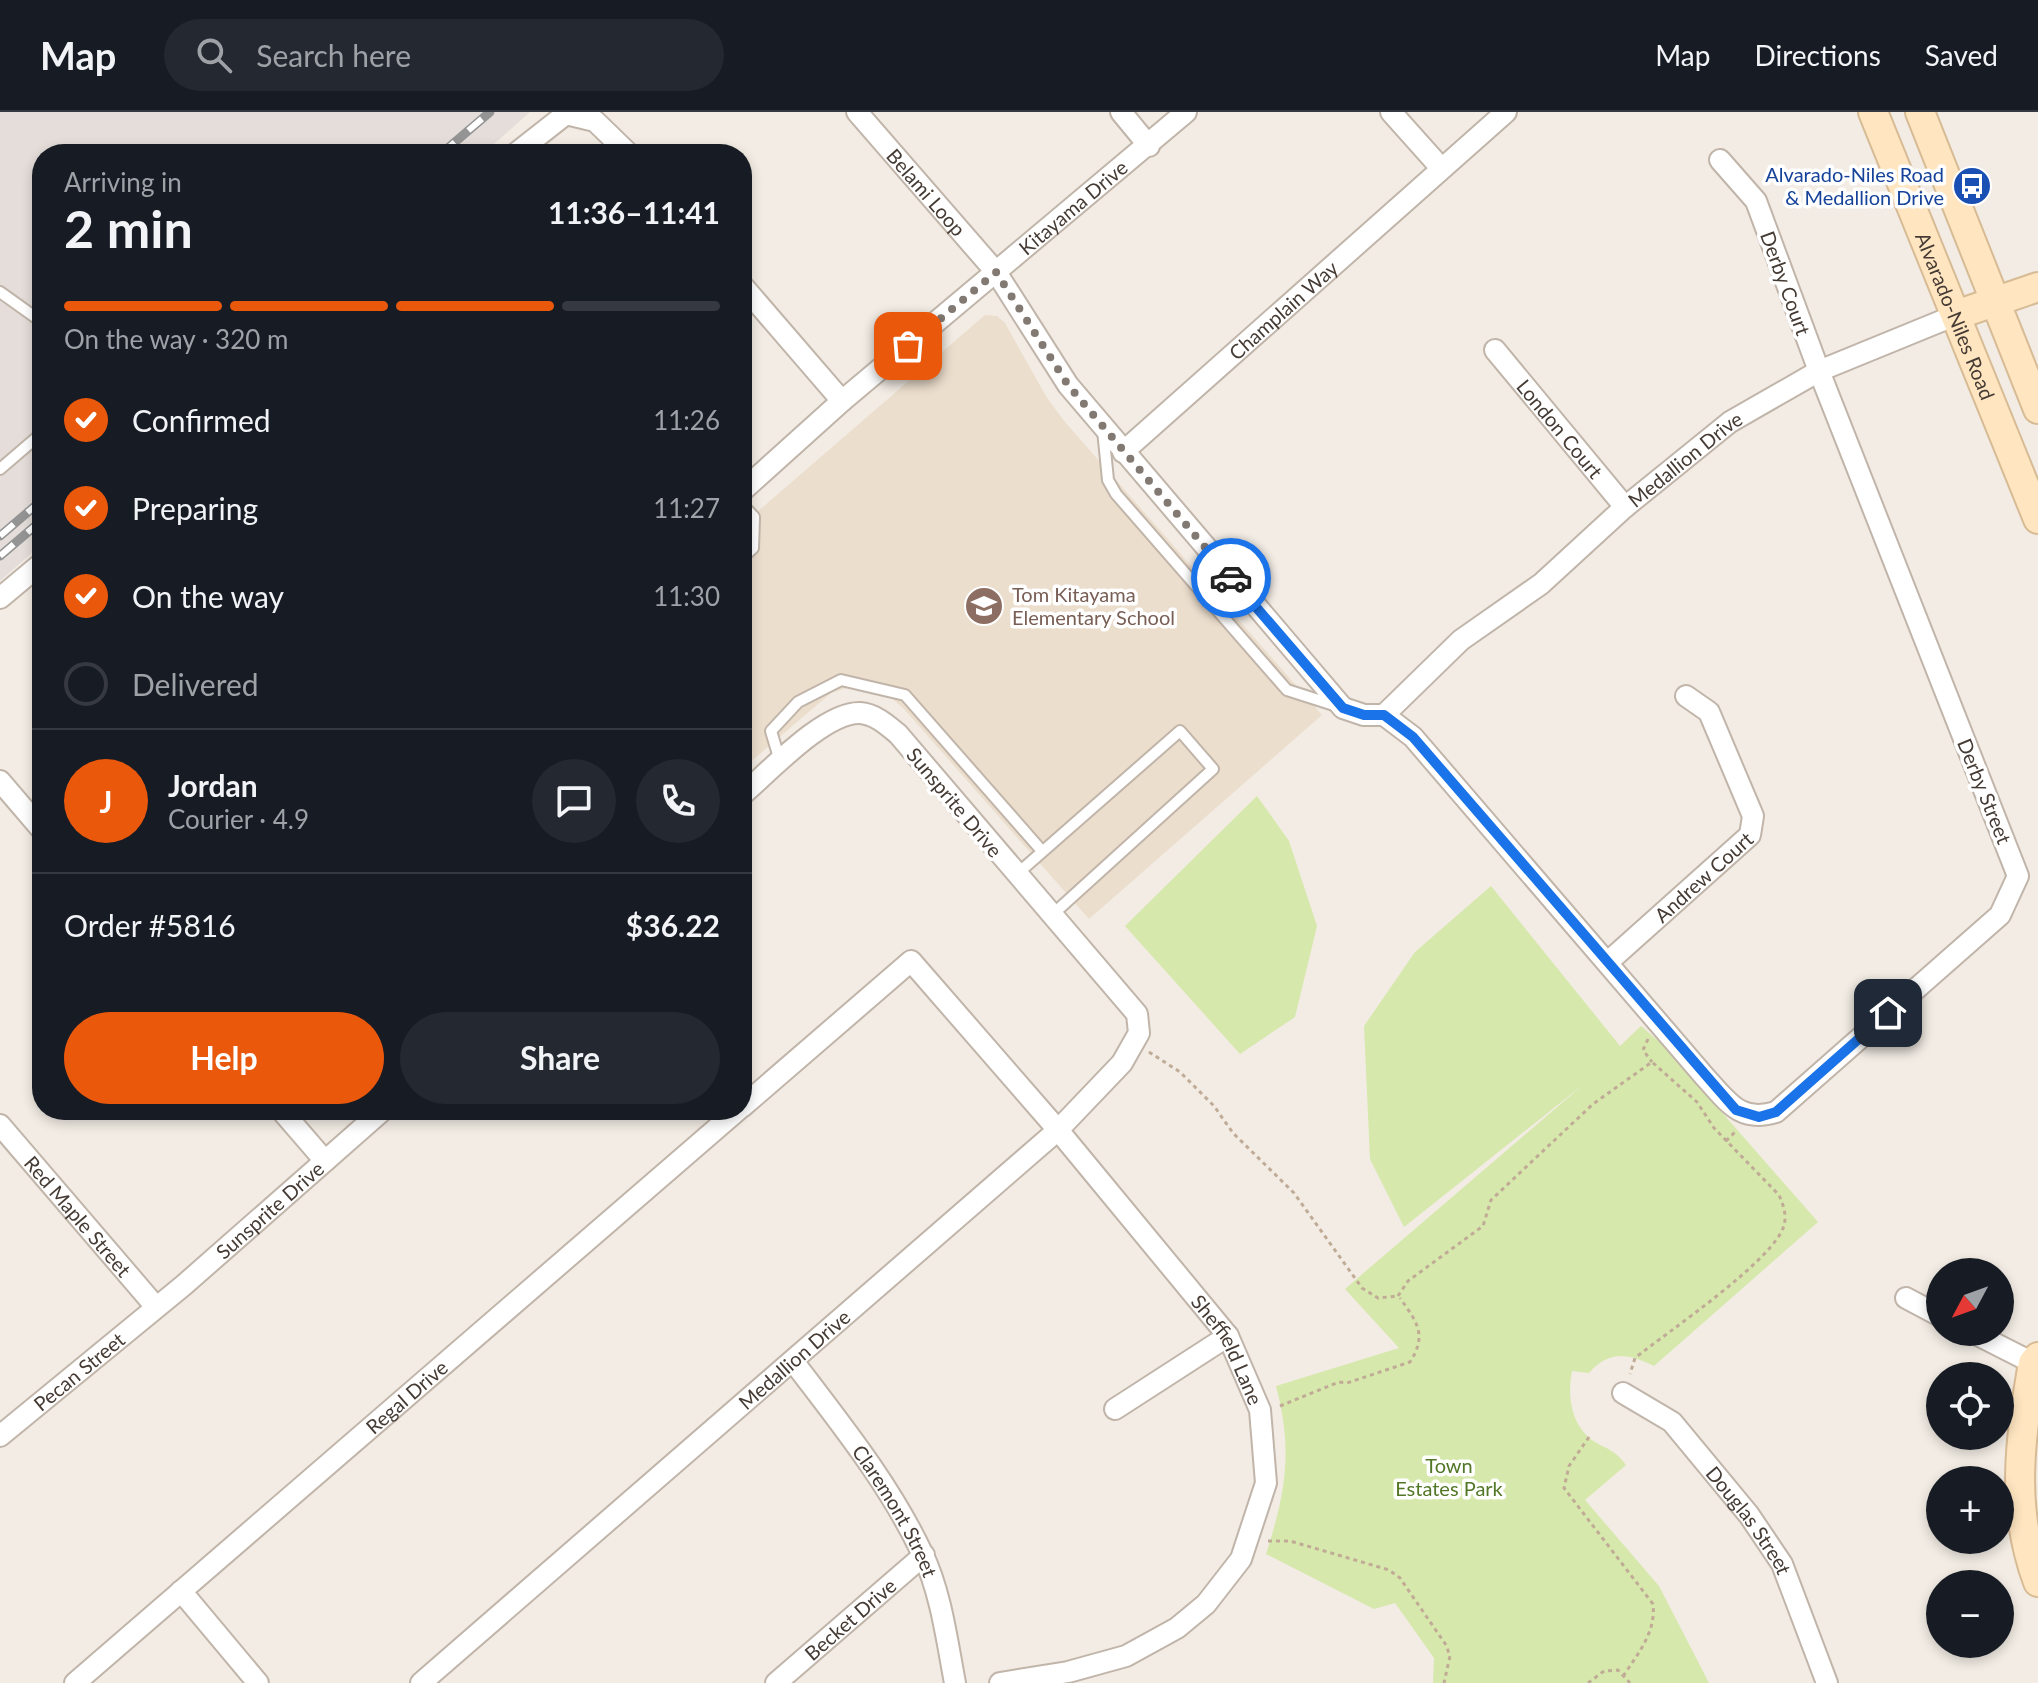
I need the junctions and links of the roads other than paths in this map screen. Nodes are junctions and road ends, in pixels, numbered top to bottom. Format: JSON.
{"nodes":[{"id":1,"x":857,"y":112,"type":"edge"},
{"id":2,"x":1121,"y":112,"type":"edge"},
{"id":3,"x":1186,"y":112,"type":"edge"},
{"id":4,"x":1391,"y":112,"type":"edge"},
{"id":5,"x":1506,"y":112,"type":"edge"},
{"id":6,"x":1873,"y":112,"type":"edge"},
{"id":7,"x":1920,"y":112,"type":"edge"},
{"id":8,"x":566,"y":114,"type":"edge"},
{"id":9,"x":528,"y":144,"type":"edge"},
{"id":10,"x":619,"y":144,"type":"edge"},
{"id":11,"x":1149,"y":146,"type":"junction"},
{"id":12,"x":1720,"y":160,"type":"dead end"},
{"id":13,"x":1441,"y":168,"type":"junction"},
{"id":14,"x":996,"y":272,"type":"junction"},
{"id":15,"x":2038,"y":287,"type":"edge"},
{"id":16,"x":0,"y":292,"type":"edge"},
{"id":17,"x":752,"y":297,"type":"edge"},
{"id":18,"x":1997,"y":301,"type":"junction"},
{"id":19,"x":32,"y":315,"type":"edge"},
{"id":20,"x":1956,"y":315,"type":"junction"},
{"id":21,"x":1495,"y":350,"type":"dead end"},
{"id":22,"x":1819,"y":371,"type":"junction"},
{"id":23,"x":842,"y":401,"type":"junction"},
{"id":24,"x":2038,"y":409,"type":"edge"},
{"id":25,"x":1103,"y":428,"type":"junction"},
{"id":26,"x":32,"y":442,"type":"edge"},
{"id":27,"x":1123,"y":452,"type":"junction"},
{"id":28,"x":0,"y":469,"type":"edge"},
{"id":29,"x":752,"y":482,"type":"edge"},
{"id":30,"x":1625,"y":507,"type":"junction"},
{"id":31,"x":752,"y":515,"type":"edge"},
{"id":32,"x":2038,"y":519,"type":"edge"},
{"id":33,"x":752,"y":549,"type":"edge"},
{"id":34,"x":32,"y":571,"type":"edge"},
{"id":35,"x":0,"y":598,"type":"edge"},
{"id":36,"x":1686,"y":696,"type":"dead end"},
{"id":37,"x":1343,"y":708,"type":"junction"},
{"id":38,"x":1384,"y":715,"type":"junction"},
{"id":39,"x":781,"y":762,"type":"junction"},
{"id":40,"x":0,"y":781,"type":"edge"},
{"id":41,"x":752,"y":787,"type":"edge"},
{"id":42,"x":32,"y":818,"type":"edge"},
{"id":43,"x":1042,"y":851,"type":"junction"},
{"id":44,"x":1017,"y":874,"type":"junction"},
{"id":45,"x":1052,"y":915,"type":"junction"},
{"id":46,"x":911,"y":961,"type":"joint"},
{"id":47,"x":1608,"y":962,"type":"junction"},
{"id":48,"x":1135,"y":1042,"type":"joint"},
{"id":49,"x":752,"y":1098,"type":"edge"},
{"id":50,"x":290,"y":1120,"type":"edge"},
{"id":51,"x":372,"y":1120,"type":"edge"},
{"id":52,"x":726,"y":1120,"type":"edge"},
{"id":53,"x":0,"y":1125,"type":"edge"},
{"id":54,"x":1058,"y":1130,"type":"junction"},
{"id":55,"x":325,"y":1161,"type":"junction"},
{"id":56,"x":1906,"y":1298,"type":"dead end"},
{"id":57,"x":156,"y":1307,"type":"junction"},
{"id":58,"x":1926,"y":1309,"type":"edge"},
{"id":59,"x":1228,"y":1336,"type":"junction"},
{"id":60,"x":2004,"y":1346,"type":"edge"},
{"id":61,"x":2036,"y":1360,"type":"edge"},
{"id":62,"x":793,"y":1361,"type":"junction"},
{"id":63,"x":1623,"y":1393,"type":"road end"},
{"id":64,"x":1115,"y":1409,"type":"dead end"},
{"id":65,"x":0,"y":1436,"type":"edge"},
{"id":66,"x":924,"y":1555,"type":"junction"},
{"id":67,"x":2038,"y":1582,"type":"edge"},
{"id":68,"x":181,"y":1591,"type":"junction"},
{"id":69,"x":75,"y":1683,"type":"edge"},
{"id":70,"x":258,"y":1683,"type":"edge"},
{"id":71,"x":421,"y":1683,"type":"edge"},
{"id":72,"x":776,"y":1683,"type":"edge"},
{"id":73,"x":955,"y":1683,"type":"edge"},
{"id":74,"x":1000,"y":1683,"type":"edge"},
{"id":75,"x":1827,"y":1683,"type":"edge"}],
"edges":[{"from":1,"to":14,"type":"street","name":"Belami Loop"},
{"from":2,"to":11,"type":"street"},
{"from":3,"to":11,"type":"street","name":"Kitayama Drive"},
{"from":4,"to":13,"type":"street"},
{"from":5,"to":13,"type":"street","name":"Champlain Way"},
{"from":6,"to":20,"type":"main road","name":"Alvarado-Niles Road"},
{"from":7,"to":18,"type":"main road","name":"Alvarado-Niles Road"},
{"from":8,"to":9,"type":"street"},
{"from":8,"to":10,"type":"street"},
{"from":11,"to":14,"type":"street","name":"Kitayama Drive"},
{"from":12,"to":22,"type":"street","name":"Derby Court"},
{"from":13,"to":27,"type":"street","name":"Champlain Way"},
{"from":14,"to":23,"type":"street","name":"Kitayama Drive"},
{"from":14,"to":25,"type":"street","name":"Belami Loop"},
{"from":15,"to":18,"type":"main road","name":"Medallion Drive"},
{"from":16,"to":19,"type":"lane"},
{"from":17,"to":23,"type":"street"},
{"from":18,"to":20,"type":"main road","name":"Medallion Drive"},
{"from":18,"to":24,"type":"main road","name":"Alvarado-Niles Road"},
{"from":20,"to":22,"type":"street","name":"Medallion Drive"},
{"from":20,"to":32,"type":"main road","name":"Alvarado-Niles Road"},
{"from":21,"to":30,"type":"street","name":"London Court"},
{"from":22,"to":30,"type":"street","name":"Medallion Drive"},
{"from":22,"to":47,"type":"street","name":"Derby Street"},
{"from":23,"to":29,"type":"street","name":"Kitayama Drive"},
{"from":25,"to":27,"type":"street","name":"Belami Loop"},
{"from":25,"to":37,"type":"lane"},
{"from":26,"to":28,"type":"lane"},
{"from":27,"to":37,"type":"street","name":"Belami Loop"},
{"from":30,"to":38,"type":"street","name":"Medallion Drive"},
{"from":31,"to":33,"type":"lane"},
{"from":34,"to":35,"type":"street"},
{"from":36,"to":47,"type":"street","name":"Andrew Court"},
{"from":37,"to":38,"type":"street"},
{"from":38,"to":47,"type":"street"},
{"from":39,"to":41,"type":"street","name":"Sunsprite Drive"},
{"from":39,"to":43,"type":"lane"},
{"from":39,"to":44,"type":"street","name":"Sunsprite Drive"},
{"from":40,"to":42,"type":"street"},
{"from":43,"to":44,"type":"lane"},
{"from":43,"to":45,"type":"lane"},
{"from":44,"to":45,"type":"street","name":"Sunsprite Drive"},
{"from":45,"to":48,"type":"street","name":"Sunsprite Drive"},
{"from":46,"to":49,"type":"street","name":"Regal Drive"},
{"from":46,"to":54,"type":"street","name":"Sheffield Lane"},
{"from":48,"to":54,"type":"street","name":"Medallion Drive"},
{"from":50,"to":55,"type":"street"},
{"from":51,"to":55,"type":"street","name":"Sunsprite Drive"},
{"from":52,"to":68,"type":"street","name":"Regal Drive"},
{"from":53,"to":57,"type":"street","name":"Red Maple Street"},
{"from":54,"to":59,"type":"street","name":"Sheffield Lane"},
{"from":54,"to":62,"type":"street","name":"Medallion Drive"},
{"from":55,"to":57,"type":"street","name":"Sunsprite Drive"},
{"from":56,"to":58,"type":"street"},
{"from":57,"to":65,"type":"street","name":"Pecan Street"},
{"from":59,"to":64,"type":"street"},
{"from":59,"to":74,"type":"street","name":"Sheffield Lane"},
{"from":60,"to":61,"type":"street"},
{"from":61,"to":67,"type":"main road"},
{"from":62,"to":66,"type":"street","name":"Claremont Street"},
{"from":62,"to":71,"type":"street","name":"Medallion Drive"},
{"from":63,"to":75,"type":"street","name":"Douglas Street"},
{"from":66,"to":72,"type":"street","name":"Becket Drive"},
{"from":66,"to":73,"type":"street","name":"Claremont Street"},
{"from":68,"to":69,"type":"street","name":"Regal Drive"},
{"from":68,"to":70,"type":"street"}]}
